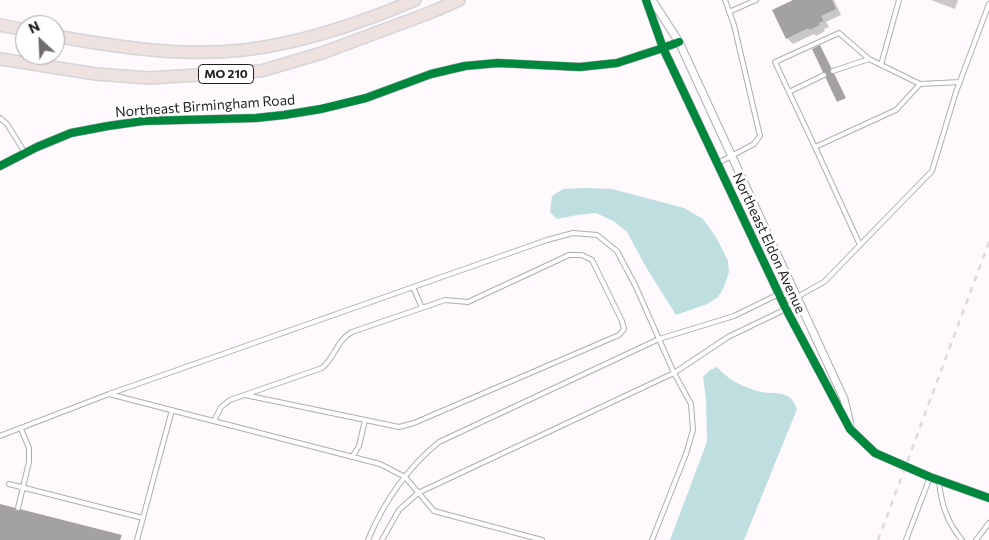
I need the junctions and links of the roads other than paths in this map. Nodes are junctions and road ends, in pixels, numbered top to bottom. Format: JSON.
{"nodes":[{"id":1,"x":415,"y":0,"type":"edge"},
{"id":2,"x":460,"y":0,"type":"edge"},
{"id":3,"x":646,"y":0,"type":"edge"},
{"id":4,"x":652,"y":0,"type":"edge"},
{"id":5,"x":724,"y":0,"type":"edge"},
{"id":6,"x":756,"y":0,"type":"edge"},
{"id":7,"x":899,"y":0,"type":"edge"},
{"id":8,"x":989,"y":4,"type":"edge"},
{"id":9,"x":729,"y":12,"type":"junction"},
{"id":10,"x":0,"y":26,"type":"edge"},
{"id":11,"x":15,"y":28,"type":"edge"},
{"id":12,"x":65,"y":38,"type":"edge"},
{"id":13,"x":679,"y":42,"type":"junction"},
{"id":14,"x":663,"y":48,"type":"junction"},
{"id":15,"x":870,"y":59,"type":"junction"},
{"id":16,"x":5,"y":60,"type":"edge"},
{"id":17,"x":881,"y":65,"type":"junction"},
{"id":18,"x":833,"y":71,"type":"dead end"},
{"id":19,"x":824,"y":75,"type":"dead end"},
{"id":20,"x":960,"y":82,"type":"junction"},
{"id":21,"x":920,"y":84,"type":"junction"},
{"id":22,"x":789,"y":92,"type":"junction"},
{"id":23,"x":0,"y":118,"type":"edge"},
{"id":24,"x":815,"y":147,"type":"junction"},
{"id":25,"x":25,"y":153,"type":"junction"},
{"id":26,"x":732,"y":156,"type":"junction"},
{"id":27,"x":718,"y":163,"type":"junction"},
{"id":28,"x":0,"y":166,"type":"edge"},
{"id":29,"x":860,"y":245,"type":"junction"},
{"id":30,"x":413,"y":287,"type":"junction"},
{"id":31,"x":779,"y":294,"type":"junction"},
{"id":32,"x":797,"y":297,"type":"junction"},
{"id":33,"x":422,"y":308,"type":"junction"},
{"id":34,"x":786,"y":309,"type":"junction"},
{"id":35,"x":659,"y":339,"type":"junction"},
{"id":36,"x":674,"y":373,"type":"junction"},
{"id":37,"x":109,"y":394,"type":"junction"},
{"id":38,"x":245,"y":395,"type":"junction"},
{"id":39,"x":172,"y":410,"type":"junction"},
{"id":40,"x":365,"y":420,"type":"junction"},
{"id":41,"x":214,"y":421,"type":"junction"},
{"id":42,"x":21,"y":429,"type":"junction"},
{"id":43,"x":850,"y":429,"type":"junction"},
{"id":44,"x":0,"y":436,"type":"edge"},
{"id":45,"x":352,"y":457,"type":"junction"},
{"id":46,"x":405,"y":477,"type":"junction"},
{"id":47,"x":930,"y":477,"type":"junction"},
{"id":48,"x":940,"y":481,"type":"junction"},
{"id":49,"x":9,"y":484,"type":"dead end"},
{"id":50,"x":24,"y":488,"type":"junction"},
{"id":51,"x":418,"y":493,"type":"junction"},
{"id":52,"x":989,"y":498,"type":"edge"},
{"id":53,"x":18,"y":508,"type":"dead end"},
{"id":54,"x":143,"y":518,"type":"junction"},
{"id":55,"x":989,"y":523,"type":"edge"},
{"id":56,"x":137,"y":540,"type":"edge"},
{"id":57,"x":368,"y":540,"type":"edge"},
{"id":58,"x":382,"y":540,"type":"edge"},
{"id":59,"x":542,"y":540,"type":"edge"},
{"id":60,"x":652,"y":540,"type":"edge"},
{"id":61,"x":906,"y":540,"type":"edge"},
{"id":62,"x":962,"y":540,"type":"edge"},
{"id":63,"x":976,"y":540,"type":"edge"}],
"edges":[{"from":1,"to":12,"type":"highway","number":"MO 210"},
{"from":2,"to":16,"type":"highway","number":"MO 210"},
{"from":3,"to":14,"type":"street","name":"Northeast Eldon Avenue"},
{"from":4,"to":13,"type":"street","name":"Northeast Eldon Avenue"},
{"from":5,"to":9,"type":"lane"},
{"from":6,"to":9,"type":"lane"},
{"from":7,"to":17,"type":"lane"},
{"from":8,"to":20,"type":"lane"},
{"from":9,"to":26,"type":"lane"},
{"from":10,"to":11,"type":"highway"},
{"from":13,"to":14,"type":"street","name":"Northeast Birmingham Road"},
{"from":13,"to":26,"type":"street","name":"Northeast Eldon Avenue"},
{"from":14,"to":25,"type":"street","name":"Northeast Birmingham Road"},
{"from":14,"to":27,"type":"street","name":"Northeast Eldon Avenue"},
{"from":15,"to":17,"type":"lane"},
{"from":15,"to":18,"type":"lane"},
{"from":15,"to":22,"type":"lane"},
{"from":17,"to":21,"type":"lane"},
{"from":19,"to":22,"type":"lane"},
{"from":20,"to":21,"type":"lane"},
{"from":20,"to":29,"type":"lane"},
{"from":21,"to":24,"type":"lane"},
{"from":22,"to":24,"type":"lane"},
{"from":23,"to":25,"type":"lane"},
{"from":24,"to":29,"type":"lane"},
{"from":25,"to":28,"type":"street","name":"Northeast Birmingham Road"},
{"from":26,"to":27,"type":"lane"},
{"from":26,"to":32,"type":"street","name":"Northeast Eldon Avenue"},
{"from":27,"to":31,"type":"street","name":"Northeast Eldon Avenue"},
{"from":29,"to":32,"type":"lane"},
{"from":30,"to":33,"type":"lane"},
{"from":30,"to":35,"type":"lane"},
{"from":30,"to":37,"type":"lane"},
{"from":31,"to":32,"type":"lane"},
{"from":31,"to":34,"type":"street","name":"Northeast Eldon Avenue"},
{"from":31,"to":35,"type":"lane"},
{"from":32,"to":34,"type":"lane"},
{"from":32,"to":43,"type":"street","name":"Northeast Eldon Avenue"},
{"from":33,"to":38,"type":"lane"},
{"from":33,"to":40,"type":"lane"},
{"from":34,"to":36,"type":"lane"},
{"from":34,"to":43,"type":"street","name":"Northeast Eldon Avenue"},
{"from":35,"to":36,"type":"lane"},
{"from":35,"to":46,"type":"lane"},
{"from":36,"to":51,"type":"lane"},
{"from":36,"to":60,"type":"lane"},
{"from":37,"to":39,"type":"lane"},
{"from":37,"to":42,"type":"lane"},
{"from":38,"to":40,"type":"lane"},
{"from":38,"to":41,"type":"lane"},
{"from":39,"to":41,"type":"lane"},
{"from":39,"to":54,"type":"lane"},
{"from":40,"to":45,"type":"lane"},
{"from":41,"to":45,"type":"lane"},
{"from":42,"to":44,"type":"lane"},
{"from":42,"to":50,"type":"lane"},
{"from":43,"to":47,"type":"street","name":"Northeast Eldon Avenue"},
{"from":45,"to":46,"type":"lane"},
{"from":46,"to":51,"type":"lane"},
{"from":46,"to":57,"type":"lane"},
{"from":47,"to":48,"type":"street","name":"Northeast Eldon Avenue"},
{"from":47,"to":61,"type":"lane"},
{"from":48,"to":52,"type":"street","name":"Northeast Eldon Avenue"},
{"from":48,"to":62,"type":"lane"},
{"from":49,"to":50,"type":"lane"},
{"from":50,"to":53,"type":"lane"},
{"from":50,"to":54,"type":"lane"},
{"from":51,"to":58,"type":"lane"},
{"from":51,"to":59,"type":"lane"},
{"from":54,"to":56,"type":"lane"},
{"from":55,"to":63,"type":"lane"}]}
